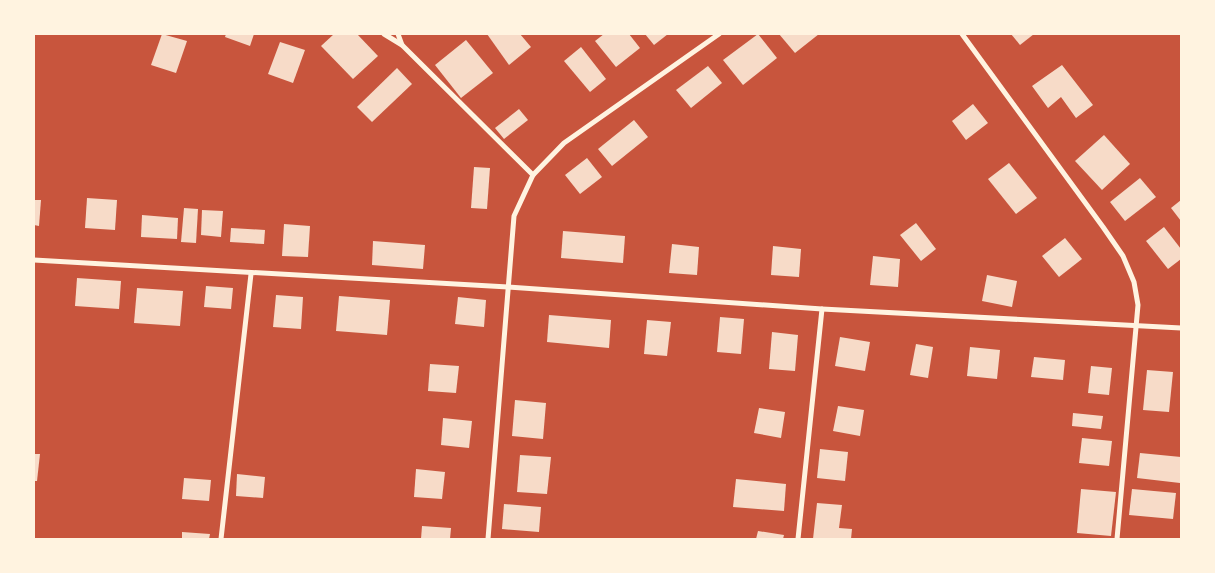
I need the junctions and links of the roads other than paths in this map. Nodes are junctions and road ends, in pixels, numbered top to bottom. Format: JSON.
{"nodes":[{"id":1,"x":384,"y":34,"type":"edge"},
{"id":2,"x":398,"y":34,"type":"edge"},
{"id":3,"x":719,"y":34,"type":"edge"},
{"id":4,"x":962,"y":34,"type":"edge"},
{"id":5,"x":402,"y":45,"type":"junction"},
{"id":6,"x":533,"y":175,"type":"junction"},
{"id":7,"x":34,"y":260,"type":"edge"},
{"id":8,"x":251,"y":274,"type":"junction"},
{"id":9,"x":508,"y":288,"type":"junction"},
{"id":10,"x":822,"y":309,"type":"junction"},
{"id":11,"x":1138,"y":325,"type":"junction"},
{"id":12,"x":1181,"y":328,"type":"edge"},
{"id":13,"x":221,"y":539,"type":"edge"},
{"id":14,"x":488,"y":539,"type":"edge"},
{"id":15,"x":798,"y":539,"type":"edge"},
{"id":16,"x":1117,"y":539,"type":"edge"}],
"edges":[{"from":1,"to":5,"type":"street"},
{"from":2,"to":5,"type":"street"},
{"from":3,"to":6,"type":"street"},
{"from":4,"to":11,"type":"street"},
{"from":5,"to":6,"type":"street"},
{"from":6,"to":9,"type":"street"},
{"from":7,"to":8,"type":"street"},
{"from":8,"to":9,"type":"street"},
{"from":8,"to":13,"type":"street"},
{"from":9,"to":10,"type":"street"},
{"from":9,"to":14,"type":"street"},
{"from":10,"to":11,"type":"street"},
{"from":10,"to":15,"type":"street"},
{"from":11,"to":12,"type":"street"},
{"from":11,"to":16,"type":"street"}]}
